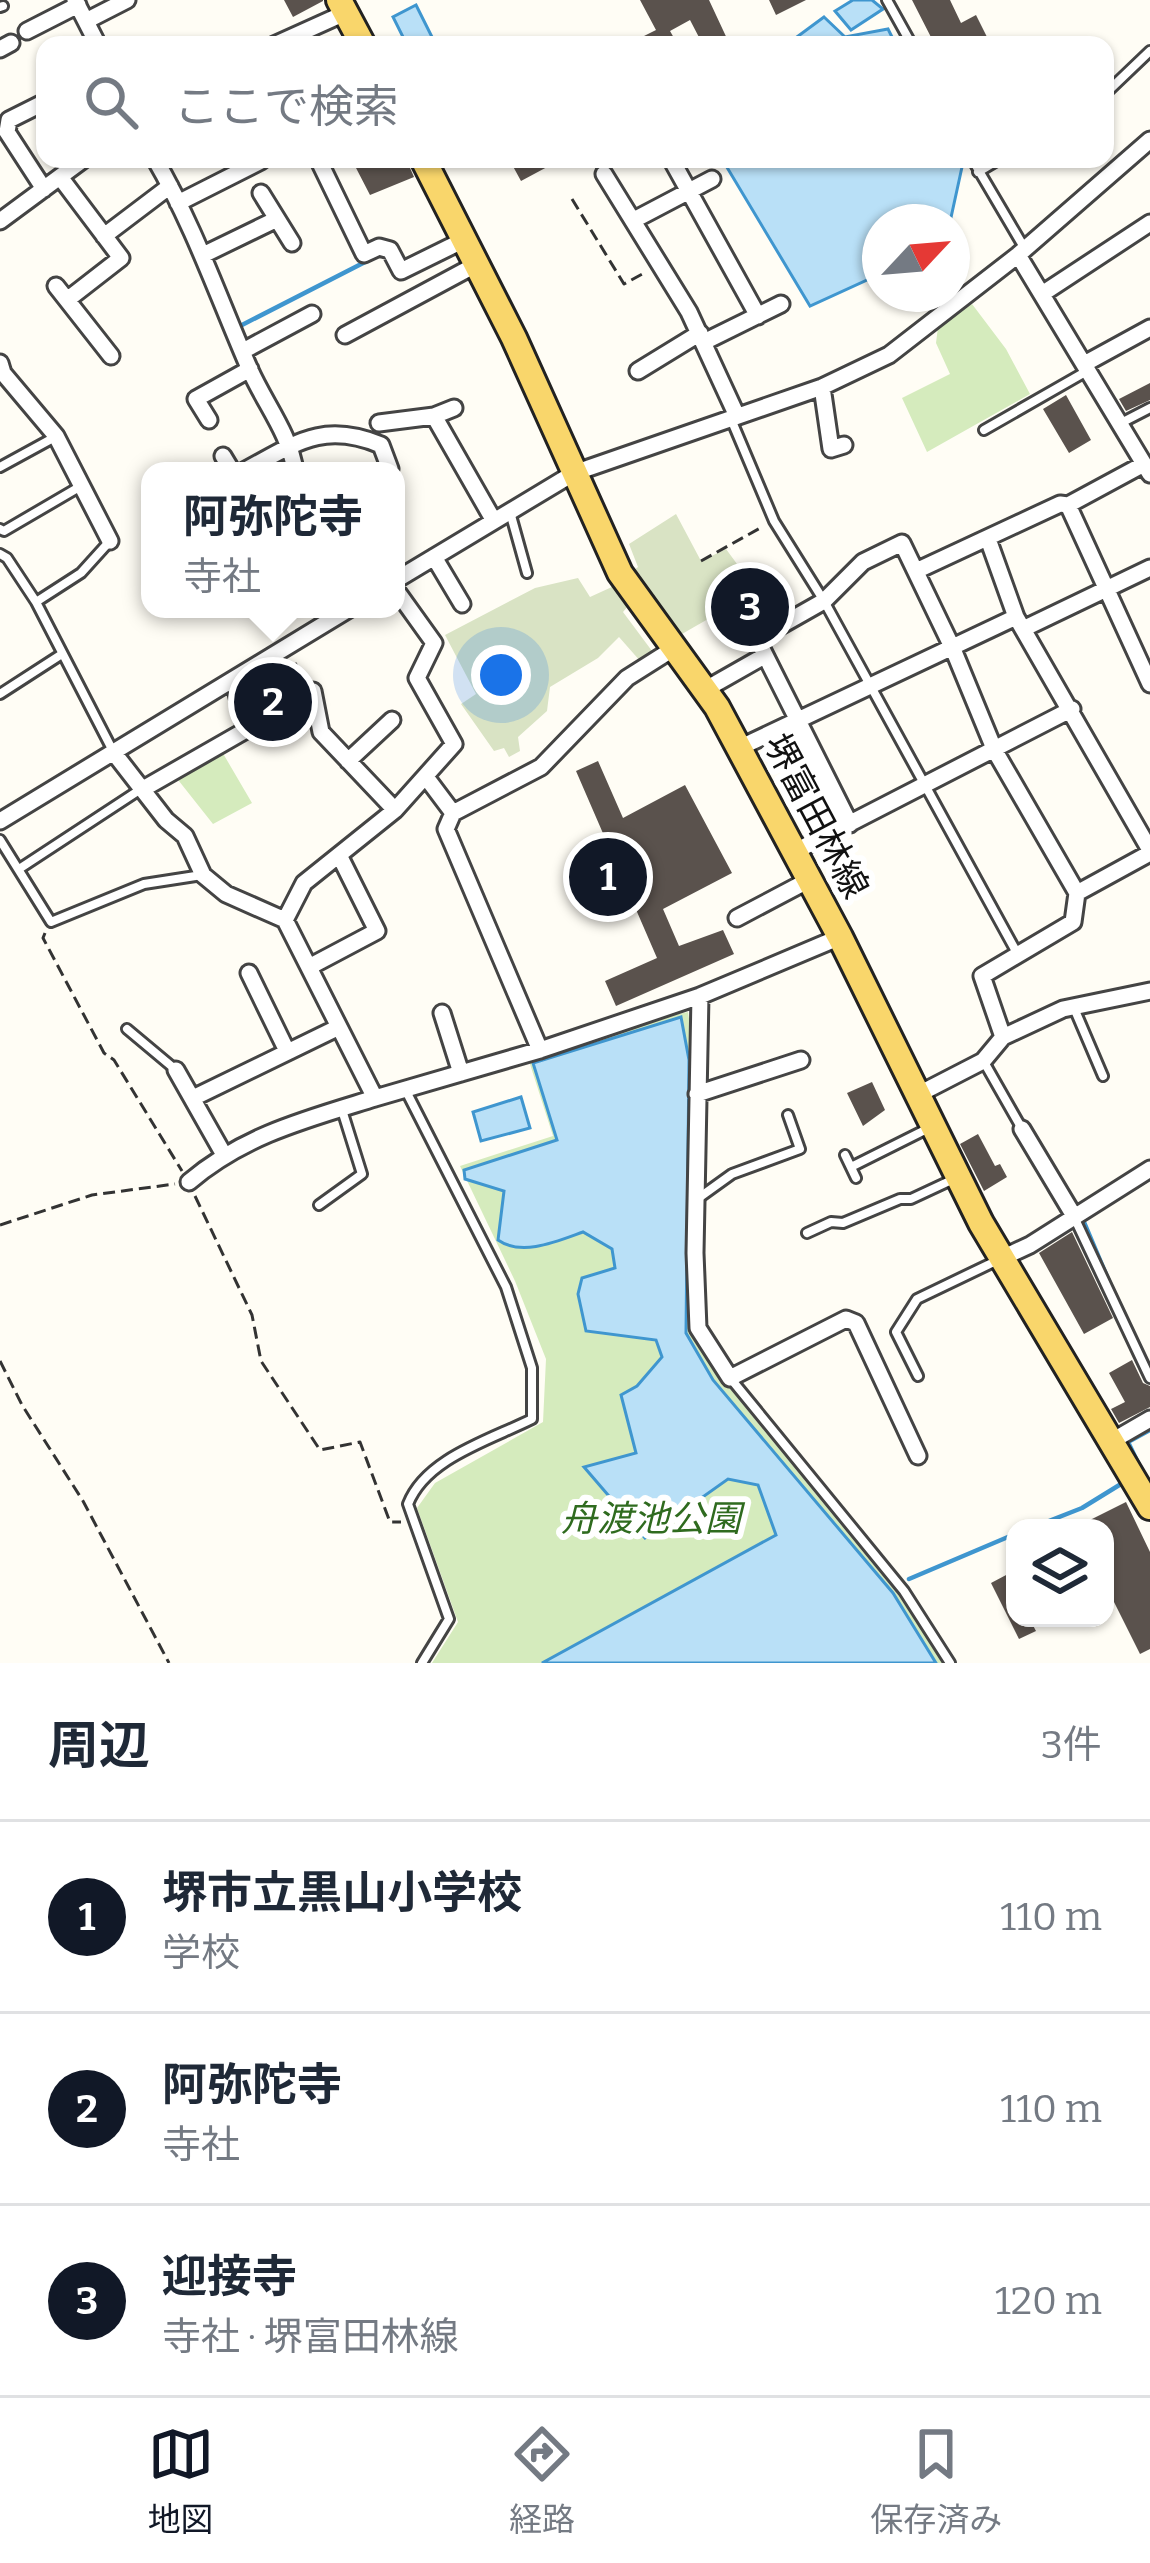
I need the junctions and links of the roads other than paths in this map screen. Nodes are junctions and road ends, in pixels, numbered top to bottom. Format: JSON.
{"nodes":[{"id":1,"x":127,"y":0,"type":"edge"},
{"id":2,"x":887,"y":0,"type":"edge"},
{"id":3,"x":342,"y":6,"type":"edge"},
{"id":4,"x":80,"y":9,"type":"edge"},
{"id":5,"x":27,"y":31,"type":"dead end"},
{"id":6,"x":94,"y":36,"type":"edge"},
{"id":7,"x":290,"y":36,"type":"edge"},
{"id":8,"x":358,"y":36,"type":"edge"},
{"id":9,"x":907,"y":36,"type":"edge"},
{"id":10,"x":1150,"y":51,"type":"edge"},
{"id":11,"x":1114,"y":85,"type":"edge"},
{"id":12,"x":36,"y":106,"type":"edge"},
{"id":13,"x":1150,"y":140,"type":"edge"},
{"id":14,"x":72,"y":168,"type":"edge"},
{"id":15,"x":160,"y":168,"type":"edge"},
{"id":16,"x":243,"y":168,"type":"edge"},
{"id":17,"x":322,"y":168,"type":"edge"},
{"id":18,"x":428,"y":168,"type":"edge"},
{"id":19,"x":676,"y":168,"type":"edge"},
{"id":20,"x":976,"y":168,"type":"edge"},
{"id":21,"x":985,"y":168,"type":"edge"},
{"id":22,"x":978,"y":172,"type":"junction"},
{"id":23,"x":604,"y":174,"type":"dead end"},
{"id":24,"x":60,"y":177,"type":"junction"},
{"id":25,"x":712,"y":179,"type":"dead end"},
{"id":26,"x":44,"y":189,"type":"junction"},
{"id":27,"x":689,"y":192,"type":"junction"},
{"id":28,"x":261,"y":193,"type":"dead end"},
{"id":29,"x":174,"y":195,"type":"junction"},
{"id":30,"x":274,"y":220,"type":"junction"},
{"id":31,"x":634,"y":220,"type":"junction"},
{"id":32,"x":0,"y":221,"type":"edge"},
{"id":33,"x":1150,"y":223,"type":"edge"},
{"id":34,"x":104,"y":236,"type":"junction"},
{"id":35,"x":466,"y":239,"type":"junction"},
{"id":36,"x":292,"y":243,"type":"dead end"},
{"id":37,"x":1022,"y":252,"type":"junction"},
{"id":38,"x":203,"y":255,"type":"junction"},
{"id":39,"x":479,"y":263,"type":"junction"},
{"id":40,"x":1042,"y":294,"type":"junction"},
{"id":41,"x":781,"y":304,"type":"dead end"},
{"id":42,"x":312,"y":314,"type":"dead end"},
{"id":43,"x":758,"y":316,"type":"junction"},
{"id":44,"x":1150,"y":328,"type":"edge"},
{"id":45,"x":344,"y":334,"type":"dead end"},
{"id":46,"x":702,"y":338,"type":"junction"},
{"id":47,"x":243,"y":351,"type":"junction"},
{"id":48,"x":111,"y":356,"type":"dead end"},
{"id":49,"x":0,"y":363,"type":"edge"},
{"id":50,"x":1088,"y":366,"type":"junction"},
{"id":51,"x":250,"y":369,"type":"junction"},
{"id":52,"x":638,"y":371,"type":"dead end"},
{"id":53,"x":822,"y":388,"type":"junction"},
{"id":54,"x":454,"y":408,"type":"dead end"},
{"id":55,"x":1150,"y":408,"type":"edge"},
{"id":56,"x":434,"y":416,"type":"junction"},
{"id":57,"x":734,"y":418,"type":"junction"},
{"id":58,"x":208,"y":420,"type":"dead end"},
{"id":59,"x":379,"y":423,"type":"dead end"},
{"id":60,"x":1121,"y":423,"type":"junction"},
{"id":61,"x":984,"y":430,"type":"dead end"},
{"id":62,"x":56,"y":436,"type":"junction"},
{"id":63,"x":844,"y":445,"type":"dead end"},
{"id":64,"x":289,"y":446,"type":"junction"},
{"id":65,"x":260,"y":462,"type":"edge"},
{"id":66,"x":293,"y":462,"type":"edge"},
{"id":67,"x":387,"y":462,"type":"edge"},
{"id":68,"x":0,"y":467,"type":"edge"},
{"id":69,"x":1148,"y":469,"type":"edge"},
{"id":70,"x":574,"y":473,"type":"junction"},
{"id":71,"x":81,"y":486,"type":"junction"},
{"id":72,"x":1068,"y":505,"type":"junction"},
{"id":73,"x":510,"y":511,"type":"junction"},
{"id":74,"x":494,"y":521,"type":"junction"},
{"id":75,"x":0,"y":529,"type":"edge"},
{"id":76,"x":988,"y":539,"type":"junction"},
{"id":77,"x":110,"y":541,"type":"joint"},
{"id":78,"x":0,"y":554,"type":"edge"},
{"id":79,"x":434,"y":557,"type":"junction"},
{"id":80,"x":1150,"y":568,"type":"edge"},
{"id":81,"x":916,"y":571,"type":"junction"},
{"id":82,"x":527,"y":573,"type":"dead end"},
{"id":83,"x":405,"y":575,"type":"edge"},
{"id":84,"x":1106,"y":587,"type":"junction"},
{"id":85,"x":824,"y":601,"type":"junction"},
{"id":86,"x":36,"y":602,"type":"junction"},
{"id":87,"x":405,"y":603,"type":"edge"},
{"id":88,"x":462,"y":604,"type":"dead end"},
{"id":89,"x":334,"y":618,"type":"edge"},
{"id":90,"x":1019,"y":623,"type":"junction"},
{"id":91,"x":676,"y":647,"type":"junction"},
{"id":92,"x":953,"y":649,"type":"junction"},
{"id":93,"x":62,"y":654,"type":"junction"},
{"id":94,"x":764,"y":656,"type":"junction"},
{"id":95,"x":234,"y":681,"type":"junction"},
{"id":96,"x":1150,"y":684,"type":"edge"},
{"id":97,"x":872,"y":686,"type":"junction"},
{"id":98,"x":706,"y":688,"type":"junction"},
{"id":99,"x":314,"y":691,"type":"road end"},
{"id":100,"x":0,"y":694,"type":"edge"},
{"id":101,"x":1072,"y":709,"type":"junction"},
{"id":102,"x":796,"y":719,"type":"junction"},
{"id":103,"x":392,"y":720,"type":"dead end"},
{"id":104,"x":739,"y":748,"type":"junction"},
{"id":105,"x":994,"y":751,"type":"junction"},
{"id":106,"x":114,"y":753,"type":"junction"},
{"id":107,"x":349,"y":760,"type":"junction"},
{"id":108,"x":426,"y":777,"type":"junction"},
{"id":109,"x":925,"y":786,"type":"junction"},
{"id":110,"x":142,"y":789,"type":"junction"},
{"id":111,"x":395,"y":810,"type":"junction"},
{"id":112,"x":453,"y":813,"type":"junction"},
{"id":113,"x":0,"y":821,"type":"edge"},
{"id":114,"x":850,"y":824,"type":"junction"},
{"id":115,"x":0,"y":840,"type":"edge"},
{"id":116,"x":794,"y":852,"type":"junction"},
{"id":117,"x":1150,"y":852,"type":"edge"},
{"id":118,"x":338,"y":856,"type":"junction"},
{"id":119,"x":19,"y":868,"type":"junction"},
{"id":120,"x":203,"y":875,"type":"junction"},
{"id":121,"x":809,"y":880,"type":"junction"},
{"id":122,"x":1077,"y":893,"type":"junction"},
{"id":123,"x":737,"y":918,"type":"dead end"},
{"id":124,"x":285,"y":920,"type":"junction"},
{"id":125,"x":839,"y":937,"type":"junction"},
{"id":126,"x":1017,"y":954,"type":"junction"},
{"id":127,"x":309,"y":967,"type":"junction"},
{"id":128,"x":249,"y":973,"type":"dead end"},
{"id":129,"x":1149,"y":993,"type":"edge"},
{"id":130,"x":700,"y":996,"type":"junction"},
{"id":131,"x":1073,"y":1007,"type":"junction"},
{"id":132,"x":442,"y":1013,"type":"dead end"},
{"id":133,"x":339,"y":1027,"type":"junction"},
{"id":134,"x":127,"y":1029,"type":"dead end"},
{"id":135,"x":1003,"y":1037,"type":"junction"},
{"id":136,"x":540,"y":1050,"type":"junction"},
{"id":137,"x":287,"y":1051,"type":"junction"},
{"id":138,"x":801,"y":1060,"type":"dead end"},
{"id":139,"x":983,"y":1061,"type":"junction"},
{"id":140,"x":176,"y":1070,"type":"joint"},
{"id":141,"x":461,"y":1073,"type":"junction"},
{"id":142,"x":1103,"y":1076,"type":"dead end"},
{"id":143,"x":406,"y":1090,"type":"junction"},
{"id":144,"x":697,"y":1094,"type":"junction"},
{"id":145,"x":917,"y":1095,"type":"junction"},
{"id":146,"x":193,"y":1098,"type":"junction"},
{"id":147,"x":375,"y":1098,"type":"junction"},
{"id":148,"x":341,"y":1108,"type":"junction"},
{"id":149,"x":788,"y":1115,"type":"dead end"},
{"id":150,"x":806,"y":1122,"type":"dead end"},
{"id":151,"x":792,"y":1127,"type":"junction"},
{"id":152,"x":932,"y":1127,"type":"junction"},
{"id":153,"x":1022,"y":1129,"type":"joint"},
{"id":154,"x":223,"y":1154,"type":"junction"},
{"id":155,"x":845,"y":1155,"type":"dead end"},
{"id":156,"x":851,"y":1167,"type":"junction"},
{"id":157,"x":1150,"y":1169,"type":"edge"},
{"id":158,"x":856,"y":1178,"type":"dead end"},
{"id":159,"x":958,"y":1178,"type":"junction"},
{"id":160,"x":189,"y":1182,"type":"road end"},
{"id":161,"x":696,"y":1200,"type":"junction"},
{"id":162,"x":320,"y":1204,"type":"dead end"},
{"id":163,"x":1074,"y":1216,"type":"junction"},
{"id":164,"x":807,"y":1233,"type":"dead end"},
{"id":165,"x":1002,"y":1258,"type":"junction"},
{"id":166,"x":918,"y":1376,"type":"dead end"},
{"id":167,"x":730,"y":1378,"type":"junction"},
{"id":168,"x":1150,"y":1378,"type":"edge"},
{"id":169,"x":1150,"y":1419,"type":"edge"},
{"id":170,"x":1112,"y":1441,"type":"junction"},
{"id":171,"x":918,"y":1456,"type":"dead end"},
{"id":172,"x":1150,"y":1507,"type":"edge"},
{"id":173,"x":422,"y":1663,"type":"edge"},
{"id":174,"x":950,"y":1663,"type":"edge"}],
"edges":[{"from":1,"to":4,"type":"street"},
{"from":2,"to":9,"type":"lane"},
{"from":3,"to":7,"type":"street"},
{"from":3,"to":8,"type":"main road"},
{"from":4,"to":5,"type":"street"},
{"from":4,"to":6,"type":"street"},
{"from":10,"to":11,"type":"lane"},
{"from":12,"to":26,"type":"street"},
{"from":13,"to":37,"type":"street"},
{"from":14,"to":24,"type":"street"},
{"from":15,"to":29,"type":"street"},
{"from":16,"to":29,"type":"street"},
{"from":17,"to":35,"type":"street"},
{"from":18,"to":35,"type":"main road","name":"堺富田林線"},
{"from":19,"to":27,"type":"street"},
{"from":20,"to":22,"type":"lane"},
{"from":21,"to":22,"type":"lane"},
{"from":22,"to":37,"type":"lane"},
{"from":23,"to":31,"type":"street"},
{"from":24,"to":26,"type":"street"},
{"from":24,"to":34,"type":"street"},
{"from":25,"to":27,"type":"street"},
{"from":26,"to":32,"type":"street"},
{"from":27,"to":31,"type":"street"},
{"from":27,"to":43,"type":"street"},
{"from":28,"to":30,"type":"street"},
{"from":29,"to":34,"type":"street"},
{"from":29,"to":38,"type":"street"},
{"from":30,"to":36,"type":"street"},
{"from":30,"to":38,"type":"street"},
{"from":31,"to":46,"type":"street"},
{"from":33,"to":40,"type":"street"},
{"from":34,"to":48,"type":"street"},
{"from":35,"to":39,"type":"main road","name":"堺富田林線"},
{"from":37,"to":40,"type":"street"},
{"from":37,"to":53,"type":"street"},
{"from":38,"to":47,"type":"street"},
{"from":39,"to":45,"type":"street"},
{"from":39,"to":70,"type":"main road","name":"堺富田林線"},
{"from":40,"to":50,"type":"street"},
{"from":41,"to":43,"type":"street"},
{"from":42,"to":47,"type":"street"},
{"from":43,"to":46,"type":"street"},
{"from":44,"to":50,"type":"street"},
{"from":46,"to":52,"type":"street"},
{"from":46,"to":57,"type":"street"},
{"from":47,"to":51,"type":"street"},
{"from":49,"to":62,"type":"street"},
{"from":50,"to":60,"type":"street"},
{"from":50,"to":61,"type":"lane"},
{"from":51,"to":58,"type":"street"},
{"from":51,"to":64,"type":"street"},
{"from":53,"to":57,"type":"street"},
{"from":53,"to":63,"type":"street"},
{"from":54,"to":56,"type":"street"},
{"from":55,"to":60,"type":"lane"},
{"from":56,"to":59,"type":"street"},
{"from":56,"to":74,"type":"street"},
{"from":57,"to":70,"type":"street"},
{"from":57,"to":85,"type":"lane"},
{"from":60,"to":69,"type":"street"},
{"from":62,"to":68,"type":"lane"},
{"from":62,"to":71,"type":"street"},
{"from":64,"to":65,"type":"street"},
{"from":64,"to":66,"type":"street"},
{"from":64,"to":67,"type":"street"},
{"from":69,"to":72,"type":"street"},
{"from":70,"to":73,"type":"street"},
{"from":70,"to":91,"type":"main road","name":"堺富田林線"},
{"from":71,"to":75,"type":"lane"},
{"from":71,"to":77,"type":"street"},
{"from":72,"to":76,"type":"street"},
{"from":72,"to":84,"type":"street"},
{"from":73,"to":74,"type":"street"},
{"from":73,"to":82,"type":"lane"},
{"from":74,"to":79,"type":"street"},
{"from":76,"to":81,"type":"street"},
{"from":76,"to":90,"type":"street"},
{"from":77,"to":86,"type":"lane"},
{"from":78,"to":86,"type":"lane"},
{"from":79,"to":83,"type":"street"},
{"from":79,"to":88,"type":"street"},
{"from":80,"to":84,"type":"street"},
{"from":81,"to":85,"type":"street"},
{"from":81,"to":92,"type":"street"},
{"from":84,"to":90,"type":"street"},
{"from":84,"to":96,"type":"street"},
{"from":85,"to":94,"type":"street"},
{"from":85,"to":97,"type":"lane"},
{"from":86,"to":93,"type":"lane"},
{"from":87,"to":108,"type":"street"},
{"from":89,"to":95,"type":"street"},
{"from":90,"to":92,"type":"street"},
{"from":90,"to":101,"type":"street"},
{"from":91,"to":98,"type":"main road","name":"堺富田林線"},
{"from":91,"to":112,"type":"street"},
{"from":92,"to":97,"type":"street"},
{"from":92,"to":105,"type":"street"},
{"from":93,"to":100,"type":"lane"},
{"from":93,"to":106,"type":"lane"},
{"from":94,"to":98,"type":"street"},
{"from":94,"to":102,"type":"street"},
{"from":95,"to":106,"type":"street"},
{"from":95,"to":110,"type":"street"},
{"from":97,"to":102,"type":"street"},
{"from":97,"to":109,"type":"lane"},
{"from":98,"to":104,"type":"main road","name":"堺富田林線"},
{"from":99,"to":107,"type":"street"},
{"from":101,"to":105,"type":"street"},
{"from":101,"to":117,"type":"street"},
{"from":102,"to":104,"type":"street"},
{"from":102,"to":114,"type":"street"},
{"from":103,"to":107,"type":"street"},
{"from":104,"to":116,"type":"main road","name":"堺富田林線"},
{"from":105,"to":109,"type":"street"},
{"from":105,"to":122,"type":"street"},
{"from":106,"to":110,"type":"street"},
{"from":106,"to":113,"type":"street"},
{"from":107,"to":111,"type":"street"},
{"from":108,"to":111,"type":"street"},
{"from":108,"to":112,"type":"street"},
{"from":109,"to":114,"type":"street"},
{"from":109,"to":126,"type":"lane"},
{"from":110,"to":119,"type":"lane"},
{"from":110,"to":120,"type":"street"},
{"from":111,"to":118,"type":"street"},
{"from":112,"to":136,"type":"street"},
{"from":114,"to":116,"type":"street"},
{"from":115,"to":119,"type":"lane"},
{"from":116,"to":121,"type":"main road","name":"堺富田林線"},
{"from":117,"to":122,"type":"street"},
{"from":118,"to":124,"type":"street"},
{"from":118,"to":127,"type":"street"},
{"from":119,"to":120,"type":"lane"},
{"from":120,"to":124,"type":"street"},
{"from":121,"to":123,"type":"street"},
{"from":121,"to":125,"type":"main road","name":"堺富田林線"},
{"from":122,"to":126,"type":"street"},
{"from":124,"to":127,"type":"street"},
{"from":125,"to":130,"type":"street"},
{"from":125,"to":145,"type":"main road","name":"堺富田林線"},
{"from":126,"to":135,"type":"street"},
{"from":127,"to":133,"type":"street"},
{"from":128,"to":137,"type":"street"},
{"from":129,"to":131,"type":"street"},
{"from":130,"to":136,"type":"street"},
{"from":130,"to":144,"type":"street"},
{"from":131,"to":135,"type":"street"},
{"from":131,"to":142,"type":"lane"},
{"from":132,"to":141,"type":"street"},
{"from":133,"to":137,"type":"street"},
{"from":133,"to":147,"type":"street"},
{"from":134,"to":140,"type":"lane"},
{"from":135,"to":139,"type":"street"},
{"from":136,"to":141,"type":"street"},
{"from":137,"to":146,"type":"street"},
{"from":138,"to":144,"type":"street"},
{"from":139,"to":145,"type":"street"},
{"from":139,"to":153,"type":"lane"},
{"from":140,"to":146,"type":"street"},
{"from":141,"to":143,"type":"street"},
{"from":143,"to":147,"type":"street"},
{"from":143,"to":173,"type":"lane"},
{"from":144,"to":161,"type":"street"},
{"from":145,"to":152,"type":"main road","name":"堺富田林線"},
{"from":146,"to":154,"type":"street"},
{"from":147,"to":148,"type":"street"},
{"from":148,"to":154,"type":"street"},
{"from":148,"to":162,"type":"lane"},
{"from":149,"to":151,"type":"lane"},
{"from":150,"to":151,"type":"lane"},
{"from":151,"to":161,"type":"lane"},
{"from":152,"to":156,"type":"lane"},
{"from":152,"to":159,"type":"main road","name":"堺富田林線"},
{"from":153,"to":163,"type":"street"},
{"from":154,"to":160,"type":"street"},
{"from":155,"to":156,"type":"lane"},
{"from":156,"to":158,"type":"lane"},
{"from":157,"to":163,"type":"street"},
{"from":159,"to":164,"type":"lane"},
{"from":159,"to":165,"type":"main road","name":"堺富田林線"},
{"from":161,"to":167,"type":"street"},
{"from":163,"to":165,"type":"street"},
{"from":163,"to":168,"type":"lane"},
{"from":165,"to":166,"type":"lane"},
{"from":165,"to":170,"type":"main road","name":"堺富田林線"},
{"from":167,"to":171,"type":"street"},
{"from":167,"to":174,"type":"lane"},
{"from":169,"to":170,"type":"street"},
{"from":170,"to":172,"type":"main road","name":"堺富田林線"}]}
